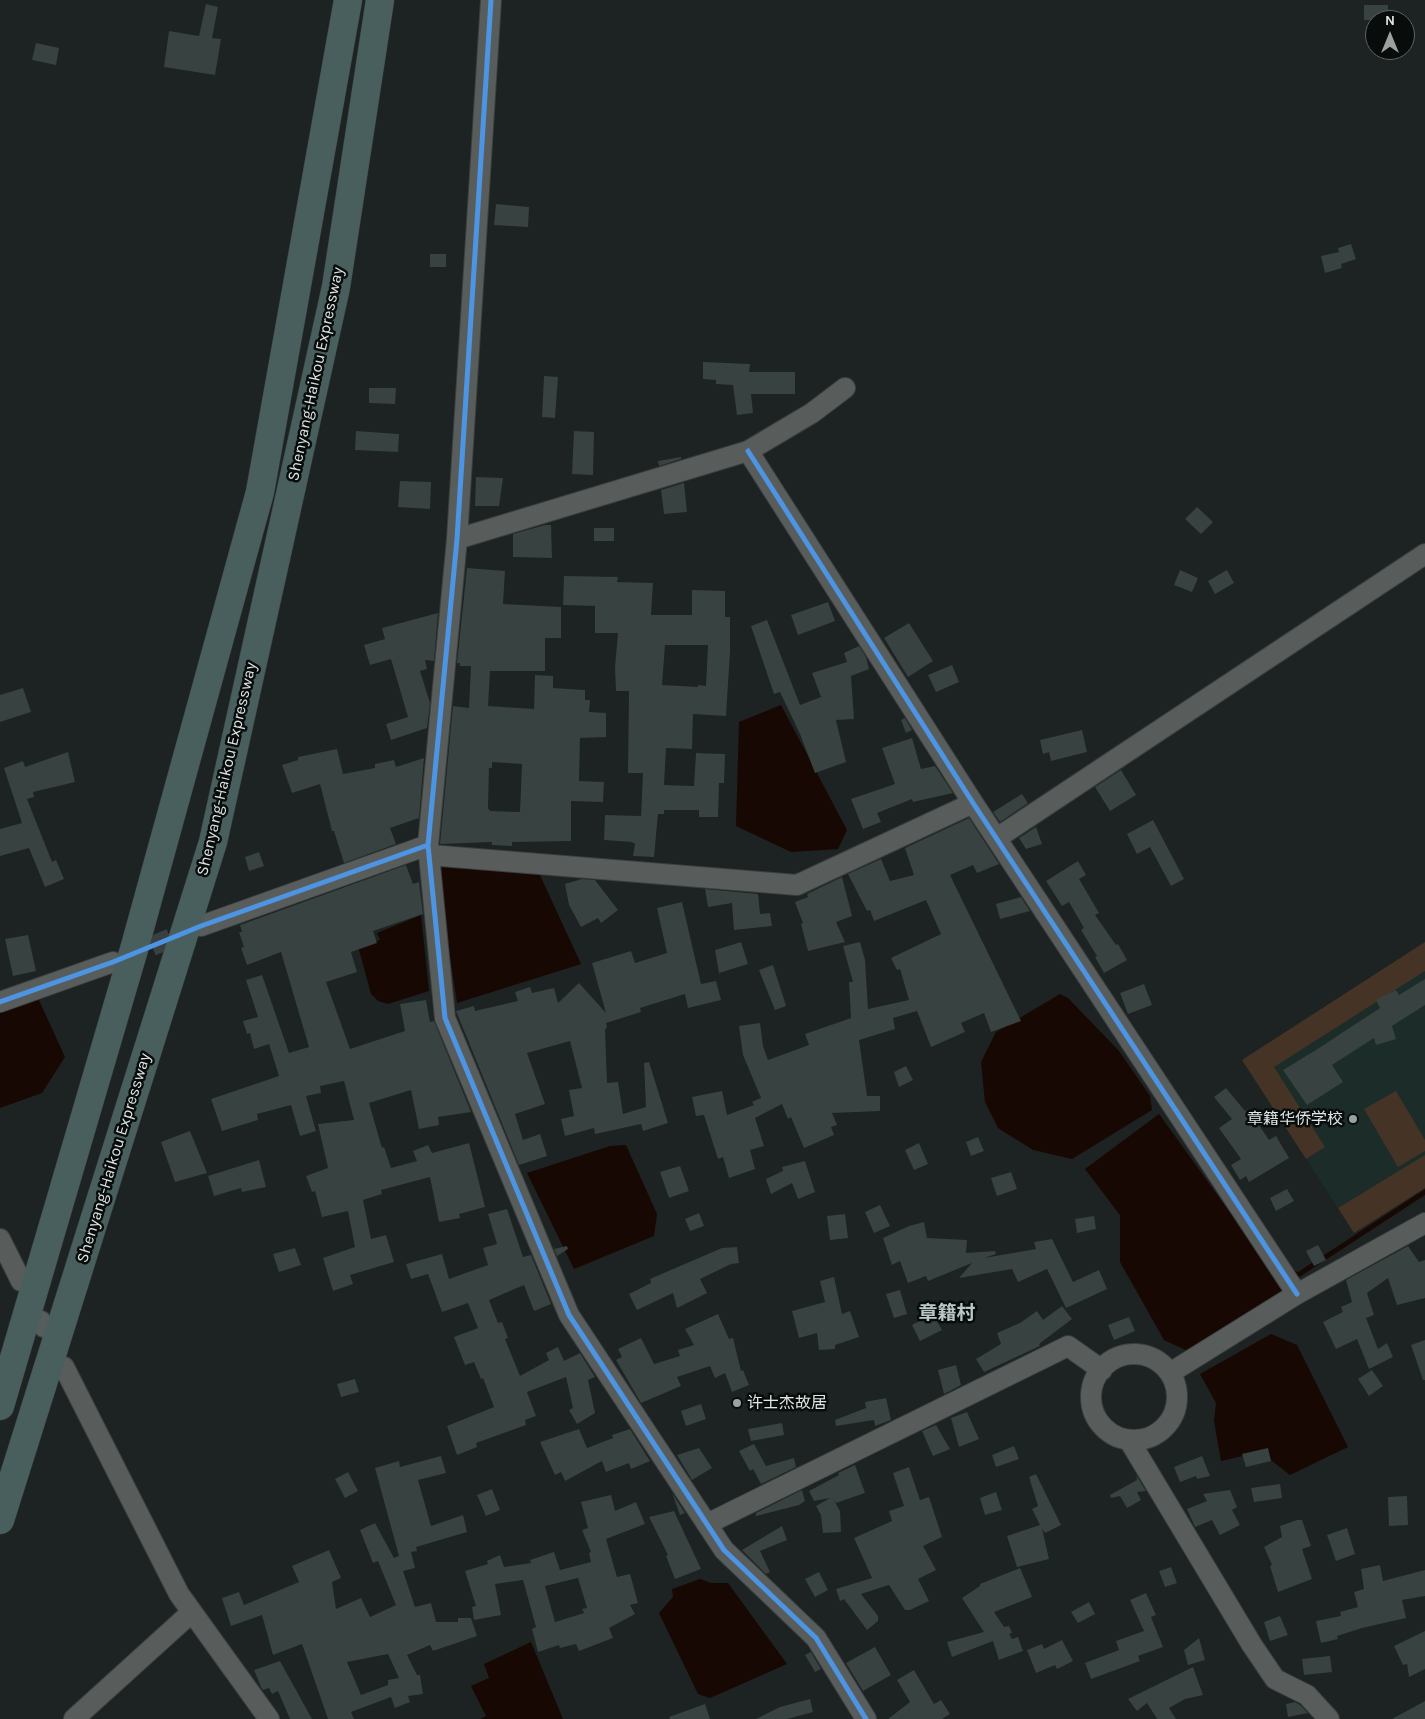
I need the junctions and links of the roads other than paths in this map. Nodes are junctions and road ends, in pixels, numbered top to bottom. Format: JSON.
{"nodes":[{"id":1,"x":348,"y":0,"type":"edge"},
{"id":2,"x":380,"y":0,"type":"edge"},
{"id":3,"x":491,"y":0,"type":"edge"},
{"id":4,"x":845,"y":388,"type":"dead end"},
{"id":5,"x":748,"y":451,"type":"junction"},
{"id":6,"x":457,"y":539,"type":"junction"},
{"id":7,"x":1425,"y":554,"type":"edge"},
{"id":8,"x":974,"y":803,"type":"junction"},
{"id":9,"x":997,"y":838,"type":"junction"},
{"id":10,"x":428,"y":850,"type":"junction"},
{"id":11,"x":201,"y":926,"type":"tunnel mouth"},
{"id":12,"x":113,"y":962,"type":"tunnel mouth"},
{"id":13,"x":0,"y":1002,"type":"edge"},
{"id":14,"x":1425,"y":1223,"type":"edge"},
{"id":15,"x":0,"y":1239,"type":"edge"},
{"id":16,"x":21,"y":1281,"type":"dead end"},
{"id":17,"x":1297,"y":1294,"type":"junction"},
{"id":18,"x":64,"y":1367,"type":"dead end"},
{"id":19,"x":1102,"y":1370,"type":"junction"},
{"id":20,"x":1170,"y":1373,"type":"junction"},
{"id":21,"x":0,"y":1406,"type":"edge"},
{"id":22,"x":1129,"y":1440,"type":"junction"},
{"id":23,"x":0,"y":1520,"type":"edge"},
{"id":24,"x":707,"y":1524,"type":"junction"},
{"id":25,"x":192,"y":1612,"type":"junction"},
{"id":26,"x":74,"y":1719,"type":"edge"},
{"id":27,"x":269,"y":1719,"type":"edge"},
{"id":28,"x":866,"y":1719,"type":"edge"},
{"id":29,"x":1330,"y":1719,"type":"edge"}],
"edges":[{"from":1,"to":21,"type":"highway","name":"Shenyang-Haikou Expressway"},
{"from":2,"to":23,"type":"highway","name":"Shenyang-Haikou Expressway"},
{"from":3,"to":6,"type":"street"},
{"from":4,"to":5,"type":"street"},
{"from":5,"to":6,"type":"street"},
{"from":5,"to":8,"type":"street"},
{"from":6,"to":10,"type":"street"},
{"from":7,"to":9,"type":"street"},
{"from":8,"to":9,"type":"street"},
{"from":8,"to":10,"type":"street"},
{"from":9,"to":17,"type":"street"},
{"from":10,"to":11,"type":"street"},
{"from":10,"to":24,"type":"street"},
{"from":12,"to":13,"type":"street"},
{"from":14,"to":17,"type":"street"},
{"from":15,"to":16,"type":"street"},
{"from":17,"to":20,"type":"street"},
{"from":18,"to":25,"type":"street"},
{"from":19,"to":20,"type":"street"},
{"from":19,"to":22,"type":"street"},
{"from":19,"to":24,"type":"street"},
{"from":20,"to":22,"type":"street"},
{"from":22,"to":29,"type":"street"},
{"from":24,"to":28,"type":"street"},
{"from":25,"to":26,"type":"street"},
{"from":25,"to":27,"type":"street"}]}
